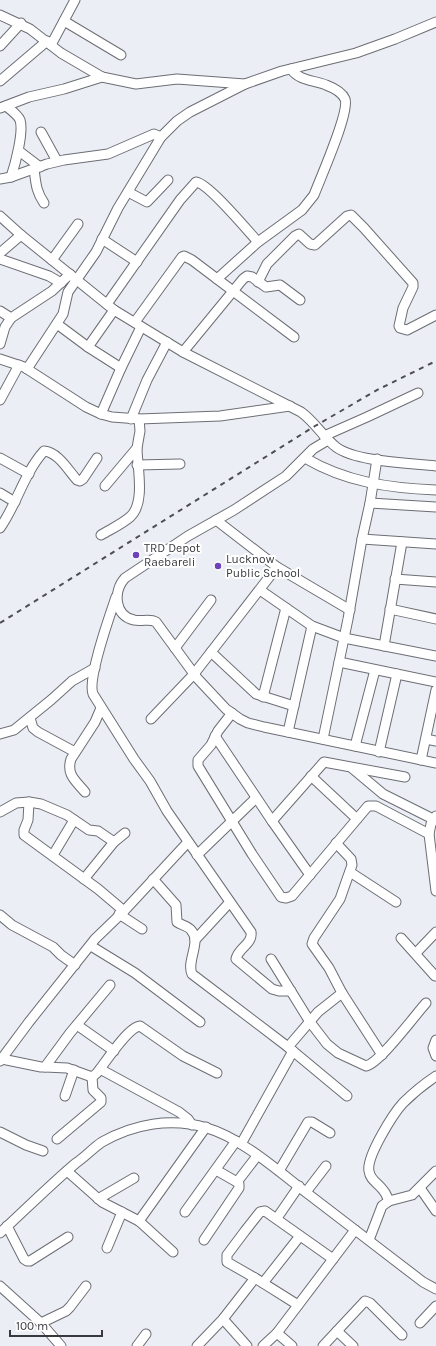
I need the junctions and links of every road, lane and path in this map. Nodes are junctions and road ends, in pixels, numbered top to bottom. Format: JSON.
{"nodes":[{"id":1,"x":75,"y":0,"type":"edge"},
{"id":2,"x":0,"y":15,"type":"edge"},
{"id":3,"x":64,"y":21,"type":"junction"},
{"id":4,"x":21,"y":24,"type":"junction"},
{"id":5,"x":432,"y":24,"type":"edge"},
{"id":6,"x":49,"y":43,"type":"junction"},
{"id":7,"x":0,"y":46,"type":"edge"},
{"id":8,"x":121,"y":55,"type":"dead end"},
{"id":9,"x":291,"y":70,"type":"junction"},
{"id":10,"x":102,"y":77,"type":"junction"},
{"id":11,"x":0,"y":81,"type":"edge"},
{"id":12,"x":245,"y":84,"type":"junction"},
{"id":13,"x":3,"y":107,"type":"edge"},
{"id":14,"x":41,"y":132,"type":"dead end"},
{"id":15,"x":161,"y":137,"type":"junction"},
{"id":16,"x":19,"y":151,"type":"junction"},
{"id":17,"x":57,"y":162,"type":"junction"},
{"id":18,"x":37,"y":168,"type":"junction"},
{"id":19,"x":11,"y":177,"type":"junction"},
{"id":20,"x":0,"y":179,"type":"edge"},
{"id":21,"x":168,"y":180,"type":"dead end"},
{"id":22,"x":128,"y":192,"type":"junction"},
{"id":23,"x":44,"y":203,"type":"dead end"},
{"id":24,"x":0,"y":216,"type":"edge"},
{"id":25,"x":78,"y":224,"type":"dead end"},
{"id":26,"x":20,"y":235,"type":"junction"},
{"id":27,"x":102,"y":240,"type":"junction"},
{"id":28,"x":258,"y":242,"type":"junction"},
{"id":29,"x":0,"y":253,"type":"edge"},
{"id":30,"x":0,"y":258,"type":"edge"},
{"id":31,"x":52,"y":260,"type":"junction"},
{"id":32,"x":137,"y":262,"type":"junction"},
{"id":33,"x":73,"y":277,"type":"junction"},
{"id":34,"x":217,"y":279,"type":"junction"},
{"id":35,"x":258,"y":282,"type":"junction"},
{"id":36,"x":61,"y":283,"type":"junction"},
{"id":37,"x":233,"y":292,"type":"junction"},
{"id":38,"x":300,"y":300,"type":"dead end"},
{"id":39,"x":111,"y":307,"type":"junction"},
{"id":40,"x":0,"y":311,"type":"edge"},
{"id":41,"x":436,"y":315,"type":"edge"},
{"id":42,"x":11,"y":318,"type":"junction"},
{"id":43,"x":57,"y":324,"type":"junction"},
{"id":44,"x":138,"y":324,"type":"junction"},
{"id":45,"x":294,"y":337,"type":"dead end"},
{"id":46,"x":167,"y":342,"type":"junction"},
{"id":47,"x":0,"y":344,"type":"edge"},
{"id":48,"x":88,"y":347,"type":"junction"},
{"id":49,"x":183,"y":352,"type":"junction"},
{"id":50,"x":0,"y":359,"type":"edge"},
{"id":51,"x":23,"y":367,"type":"junction"},
{"id":52,"x":121,"y":368,"type":"junction"},
{"id":53,"x":418,"y":393,"type":"dead end"},
{"id":54,"x":0,"y":400,"type":"edge"},
{"id":55,"x":290,"y":406,"type":"junction"},
{"id":56,"x":101,"y":414,"type":"junction"},
{"id":57,"x":135,"y":419,"type":"junction"},
{"id":58,"x":326,"y":438,"type":"junction"},
{"id":59,"x":137,"y":448,"type":"junction"},
{"id":60,"x":0,"y":458,"type":"edge"},
{"id":61,"x":97,"y":458,"type":"dead end"},
{"id":62,"x":305,"y":458,"type":"junction"},
{"id":63,"x":377,"y":459,"type":"junction"},
{"id":64,"x":180,"y":464,"type":"dead end"},
{"id":65,"x":137,"y":465,"type":"junction"},
{"id":66,"x":436,"y":466,"type":"edge"},
{"id":67,"x":29,"y":474,"type":"junction"},
{"id":68,"x":373,"y":484,"type":"junction"},
{"id":69,"x":105,"y":486,"type":"dead end"},
{"id":70,"x":436,"y":490,"type":"edge"},
{"id":71,"x":0,"y":492,"type":"edge"},
{"id":72,"x":15,"y":502,"type":"junction"},
{"id":73,"x":370,"y":502,"type":"junction"},
{"id":74,"x":436,"y":507,"type":"edge"},
{"id":75,"x":216,"y":520,"type":"junction"},
{"id":76,"x":1,"y":524,"type":"edge"},
{"id":77,"x":101,"y":535,"type":"dead end"},
{"id":78,"x":362,"y":539,"type":"junction"},
{"id":79,"x":402,"y":542,"type":"junction"},
{"id":80,"x":436,"y":544,"type":"edge"},
{"id":81,"x":278,"y":567,"type":"junction"},
{"id":82,"x":395,"y":579,"type":"junction"},
{"id":83,"x":436,"y":582,"type":"edge"},
{"id":84,"x":260,"y":590,"type":"junction"},
{"id":85,"x":116,"y":597,"type":"junction"},
{"id":86,"x":211,"y":600,"type":"dead end"},
{"id":87,"x":286,"y":608,"type":"junction"},
{"id":88,"x":390,"y":609,"type":"junction"},
{"id":89,"x":350,"y":610,"type":"junction"},
{"id":90,"x":436,"y":619,"type":"edge"},
{"id":91,"x":312,"y":626,"type":"junction"},
{"id":92,"x":344,"y":638,"type":"junction"},
{"id":93,"x":384,"y":646,"type":"junction"},
{"id":94,"x":175,"y":648,"type":"junction"},
{"id":95,"x":211,"y":652,"type":"junction"},
{"id":96,"x":436,"y":656,"type":"edge"},
{"id":97,"x":339,"y":662,"type":"junction"},
{"id":98,"x":95,"y":668,"type":"junction"},
{"id":99,"x":375,"y":670,"type":"junction"},
{"id":100,"x":194,"y":674,"type":"junction"},
{"id":101,"x":397,"y":674,"type":"junction"},
{"id":102,"x":436,"y":682,"type":"edge"},
{"id":103,"x":436,"y":690,"type":"edge"},
{"id":104,"x":263,"y":697,"type":"junction"},
{"id":105,"x":294,"y":706,"type":"junction"},
{"id":106,"x":102,"y":708,"type":"junction"},
{"id":107,"x":232,"y":714,"type":"junction"},
{"id":108,"x":30,"y":718,"type":"junction"},
{"id":109,"x":152,"y":719,"type":"dead end"},
{"id":110,"x":288,"y":732,"type":"junction"},
{"id":111,"x":0,"y":734,"type":"edge"},
{"id":112,"x":215,"y":736,"type":"junction"},
{"id":113,"x":426,"y":738,"type":"junction"},
{"id":114,"x":323,"y":739,"type":"junction"},
{"id":115,"x":436,"y":741,"type":"edge"},
{"id":116,"x":355,"y":746,"type":"junction"},
{"id":117,"x":75,"y":752,"type":"junction"},
{"id":118,"x":379,"y":752,"type":"junction"},
{"id":119,"x":421,"y":760,"type":"junction"},
{"id":120,"x":436,"y":763,"type":"edge"},
{"id":121,"x":352,"y":768,"type":"junction"},
{"id":122,"x":311,"y":776,"type":"junction"},
{"id":123,"x":405,"y":777,"type":"dead end"},
{"id":124,"x":85,"y":792,"type":"dead end"},
{"id":125,"x":256,"y":798,"type":"junction"},
{"id":126,"x":29,"y":802,"type":"junction"},
{"id":127,"x":0,"y":812,"type":"edge"},
{"id":128,"x":435,"y":818,"type":"edge"},
{"id":129,"x":356,"y":819,"type":"junction"},
{"id":130,"x":74,"y":820,"type":"junction"},
{"id":131,"x":231,"y":821,"type":"junction"},
{"id":132,"x":272,"y":821,"type":"junction"},
{"id":133,"x":125,"y":832,"type":"dead end"},
{"id":134,"x":429,"y":834,"type":"junction"},
{"id":135,"x":114,"y":842,"type":"junction"},
{"id":136,"x":188,"y":842,"type":"junction"},
{"id":137,"x":336,"y":843,"type":"junction"},
{"id":138,"x":197,"y":855,"type":"junction"},
{"id":139,"x":53,"y":856,"type":"junction"},
{"id":140,"x":434,"y":856,"type":"edge"},
{"id":141,"x":350,"y":872,"type":"junction"},
{"id":142,"x":310,"y":874,"type":"junction"},
{"id":143,"x":84,"y":879,"type":"junction"},
{"id":144,"x":153,"y":879,"type":"junction"},
{"id":145,"x":436,"y":891,"type":"edge"},
{"id":146,"x":230,"y":902,"type":"junction"},
{"id":147,"x":396,"y":902,"type":"dead end"},
{"id":148,"x":121,"y":912,"type":"junction"},
{"id":149,"x":0,"y":915,"type":"edge"},
{"id":150,"x":142,"y":929,"type":"dead end"},
{"id":151,"x":436,"y":932,"type":"edge"},
{"id":152,"x":401,"y":938,"type":"dead end"},
{"id":153,"x":195,"y":940,"type":"junction"},
{"id":154,"x":90,"y":946,"type":"junction"},
{"id":155,"x":416,"y":953,"type":"junction"},
{"id":156,"x":271,"y":959,"type":"dead end"},
{"id":157,"x":75,"y":965,"type":"junction"},
{"id":158,"x":435,"y":976,"type":"edge"},
{"id":159,"x":110,"y":985,"type":"dead end"},
{"id":160,"x":290,"y":991,"type":"junction"},
{"id":161,"x":342,"y":993,"type":"junction"},
{"id":162,"x":426,"y":1002,"type":"dead end"},
{"id":163,"x":200,"y":1022,"type":"dead end"},
{"id":164,"x":310,"y":1022,"type":"junction"},
{"id":165,"x":77,"y":1025,"type":"junction"},
{"id":166,"x":436,"y":1040,"type":"edge"},
{"id":167,"x":291,"y":1049,"type":"junction"},
{"id":168,"x":114,"y":1051,"type":"junction"},
{"id":169,"x":382,"y":1055,"type":"junction"},
{"id":170,"x":436,"y":1056,"type":"edge"},
{"id":171,"x":1,"y":1060,"type":"edge"},
{"id":172,"x":45,"y":1067,"type":"junction"},
{"id":173,"x":100,"y":1069,"type":"junction"},
{"id":174,"x":74,"y":1070,"type":"junction"},
{"id":175,"x":217,"y":1073,"type":"dead end"},
{"id":176,"x":436,"y":1076,"type":"edge"},
{"id":177,"x":92,"y":1077,"type":"junction"},
{"id":178,"x":65,"y":1096,"type":"dead end"},
{"id":179,"x":347,"y":1096,"type":"dead end"},
{"id":180,"x":192,"y":1125,"type":"junction"},
{"id":181,"x":206,"y":1127,"type":"junction"},
{"id":182,"x":0,"y":1132,"type":"edge"},
{"id":183,"x":330,"y":1133,"type":"dead end"},
{"id":184,"x":57,"y":1139,"type":"dead end"},
{"id":185,"x":239,"y":1142,"type":"junction"},
{"id":186,"x":43,"y":1151,"type":"dead end"},
{"id":187,"x":257,"y":1156,"type":"junction"},
{"id":188,"x":326,"y":1166,"type":"dead end"},
{"id":189,"x":216,"y":1170,"type":"junction"},
{"id":190,"x":67,"y":1171,"type":"junction"},
{"id":191,"x":279,"y":1171,"type":"junction"},
{"id":192,"x":436,"y":1172,"type":"edge"},
{"id":193,"x":134,"y":1178,"type":"dead end"},
{"id":194,"x":237,"y":1182,"type":"junction"},
{"id":195,"x":299,"y":1186,"type":"junction"},
{"id":196,"x":420,"y":1188,"type":"junction"},
{"id":197,"x":306,"y":1192,"type":"junction"},
{"id":198,"x":98,"y":1199,"type":"junction"},
{"id":199,"x":389,"y":1201,"type":"junction"},
{"id":200,"x":436,"y":1211,"type":"edge"},
{"id":201,"x":122,"y":1212,"type":"junction"},
{"id":202,"x":185,"y":1212,"type":"dead end"},
{"id":203,"x":277,"y":1218,"type":"junction"},
{"id":204,"x":139,"y":1221,"type":"junction"},
{"id":205,"x":7,"y":1226,"type":"junction"},
{"id":206,"x":355,"y":1230,"type":"junction"},
{"id":207,"x":0,"y":1233,"type":"edge"},
{"id":208,"x":300,"y":1236,"type":"junction"},
{"id":209,"x":68,"y":1237,"type":"dead end"},
{"id":210,"x":204,"y":1240,"type":"dead end"},
{"id":211,"x":369,"y":1240,"type":"junction"},
{"id":212,"x":107,"y":1248,"type":"dead end"},
{"id":213,"x":173,"y":1252,"type":"dead end"},
{"id":214,"x":333,"y":1260,"type":"junction"},
{"id":215,"x":255,"y":1278,"type":"junction"},
{"id":216,"x":263,"y":1283,"type":"junction"},
{"id":217,"x":0,"y":1286,"type":"edge"},
{"id":218,"x":86,"y":1286,"type":"dead end"},
{"id":219,"x":436,"y":1288,"type":"edge"},
{"id":220,"x":298,"y":1305,"type":"junction"},
{"id":221,"x":436,"y":1306,"type":"edge"},
{"id":222,"x":223,"y":1319,"type":"junction"},
{"id":223,"x":41,"y":1323,"type":"junction"},
{"id":224,"x":420,"y":1323,"type":"dead end"},
{"id":225,"x":337,"y":1331,"type":"junction"},
{"id":226,"x":277,"y":1333,"type":"junction"},
{"id":227,"x":146,"y":1334,"type":"dead end"},
{"id":228,"x":402,"y":1335,"type":"dead end"},
{"id":229,"x":61,"y":1346,"type":"edge"},
{"id":230,"x":137,"y":1346,"type":"edge"},
{"id":231,"x":197,"y":1346,"type":"edge"},
{"id":232,"x":247,"y":1346,"type":"edge"},
{"id":233,"x":263,"y":1346,"type":"edge"},
{"id":234,"x":292,"y":1346,"type":"edge"},
{"id":235,"x":323,"y":1346,"type":"edge"},
{"id":236,"x":353,"y":1346,"type":"edge"}],
"edges":[{"from":1,"to":3,"type":"street"},
{"from":2,"to":4,"type":"street"},
{"from":3,"to":6,"type":"street"},
{"from":3,"to":8,"type":"street"},
{"from":4,"to":6,"type":"street"},
{"from":4,"to":7,"type":"street"},
{"from":5,"to":9,"type":"street"},
{"from":6,"to":10,"type":"street"},
{"from":6,"to":11,"type":"street"},
{"from":9,"to":12,"type":"street"},
{"from":9,"to":28,"type":"street"},
{"from":10,"to":12,"type":"street"},
{"from":10,"to":13,"type":"street"},
{"from":12,"to":15,"type":"street"},
{"from":13,"to":16,"type":"street"},
{"from":14,"to":17,"type":"street"},
{"from":15,"to":17,"type":"street"},
{"from":15,"to":22,"type":"street"},
{"from":16,"to":18,"type":"street"},
{"from":16,"to":19,"type":"street"},
{"from":17,"to":18,"type":"street"},
{"from":18,"to":19,"type":"street"},
{"from":18,"to":23,"type":"street"},
{"from":19,"to":20,"type":"street"},
{"from":21,"to":22,"type":"street"},
{"from":22,"to":27,"type":"street"},
{"from":24,"to":26,"type":"street"},
{"from":25,"to":31,"type":"street"},
{"from":26,"to":29,"type":"street"},
{"from":26,"to":31,"type":"street"},
{"from":27,"to":32,"type":"street"},
{"from":27,"to":33,"type":"street"},
{"from":28,"to":32,"type":"street"},
{"from":28,"to":34,"type":"street"},
{"from":30,"to":36,"type":"street"},
{"from":31,"to":33,"type":"street"},
{"from":32,"to":39,"type":"street"},
{"from":33,"to":36,"type":"street"},
{"from":33,"to":39,"type":"street"},
{"from":33,"to":43,"type":"street"},
{"from":34,"to":37,"type":"street"},
{"from":34,"to":44,"type":"street"},
{"from":35,"to":37,"type":"street"},
{"from":35,"to":38,"type":"street"},
{"from":35,"to":41,"type":"street"},
{"from":36,"to":42,"type":"street"},
{"from":37,"to":45,"type":"street"},
{"from":37,"to":49,"type":"street"},
{"from":39,"to":44,"type":"street"},
{"from":39,"to":48,"type":"street"},
{"from":40,"to":42,"type":"street"},
{"from":42,"to":47,"type":"street"},
{"from":43,"to":48,"type":"street"},
{"from":43,"to":51,"type":"street"},
{"from":44,"to":46,"type":"street"},
{"from":44,"to":52,"type":"street"},
{"from":46,"to":49,"type":"street"},
{"from":46,"to":57,"type":"street"},
{"from":48,"to":52,"type":"street"},
{"from":49,"to":55,"type":"street"},
{"from":50,"to":51,"type":"street"},
{"from":51,"to":54,"type":"street"},
{"from":51,"to":56,"type":"street"},
{"from":52,"to":56,"type":"street"},
{"from":53,"to":58,"type":"street"},
{"from":55,"to":57,"type":"street"},
{"from":55,"to":58,"type":"street"},
{"from":56,"to":57,"type":"street"},
{"from":57,"to":59,"type":"street"},
{"from":58,"to":62,"type":"street"},
{"from":58,"to":63,"type":"street"},
{"from":59,"to":65,"type":"street"},
{"from":59,"to":69,"type":"street"},
{"from":60,"to":67,"type":"street"},
{"from":61,"to":67,"type":"street"},
{"from":62,"to":68,"type":"street"},
{"from":62,"to":75,"type":"street"},
{"from":63,"to":66,"type":"street"},
{"from":63,"to":68,"type":"street"},
{"from":64,"to":65,"type":"street"},
{"from":65,"to":77,"type":"street"},
{"from":67,"to":72,"type":"street"},
{"from":68,"to":70,"type":"street"},
{"from":68,"to":73,"type":"street"},
{"from":71,"to":72,"type":"street"},
{"from":72,"to":76,"type":"street"},
{"from":73,"to":74,"type":"street"},
{"from":73,"to":78,"type":"street"},
{"from":75,"to":81,"type":"street"},
{"from":75,"to":85,"type":"street"},
{"from":78,"to":79,"type":"street"},
{"from":78,"to":89,"type":"street"},
{"from":79,"to":80,"type":"street"},
{"from":79,"to":82,"type":"street"},
{"from":81,"to":84,"type":"street"},
{"from":81,"to":89,"type":"street"},
{"from":82,"to":83,"type":"street"},
{"from":82,"to":88,"type":"street"},
{"from":84,"to":87,"type":"street"},
{"from":84,"to":95,"type":"street"},
{"from":85,"to":94,"type":"street"},
{"from":85,"to":98,"type":"street"},
{"from":86,"to":94,"type":"street"},
{"from":87,"to":91,"type":"street"},
{"from":87,"to":104,"type":"street"},
{"from":88,"to":90,"type":"street"},
{"from":88,"to":93,"type":"street"},
{"from":89,"to":92,"type":"street"},
{"from":91,"to":92,"type":"street"},
{"from":91,"to":105,"type":"street"},
{"from":92,"to":93,"type":"street"},
{"from":92,"to":97,"type":"street"},
{"from":93,"to":96,"type":"street"},
{"from":94,"to":100,"type":"street"},
{"from":95,"to":100,"type":"street"},
{"from":95,"to":104,"type":"street"},
{"from":97,"to":99,"type":"street"},
{"from":97,"to":114,"type":"street"},
{"from":98,"to":106,"type":"street"},
{"from":98,"to":108,"type":"street"},
{"from":99,"to":101,"type":"street"},
{"from":99,"to":116,"type":"street"},
{"from":100,"to":107,"type":"street"},
{"from":100,"to":109,"type":"street"},
{"from":101,"to":102,"type":"street"},
{"from":101,"to":118,"type":"street"},
{"from":103,"to":113,"type":"street"},
{"from":104,"to":105,"type":"street"},
{"from":105,"to":110,"type":"street"},
{"from":106,"to":117,"type":"street"},
{"from":106,"to":136,"type":"street"},
{"from":107,"to":110,"type":"street"},
{"from":107,"to":112,"type":"street"},
{"from":108,"to":111,"type":"street"},
{"from":108,"to":117,"type":"street"},
{"from":110,"to":114,"type":"street"},
{"from":112,"to":125,"type":"street"},
{"from":112,"to":131,"type":"street"},
{"from":113,"to":115,"type":"street"},
{"from":113,"to":119,"type":"street"},
{"from":114,"to":116,"type":"street"},
{"from":116,"to":118,"type":"street"},
{"from":117,"to":124,"type":"street"},
{"from":118,"to":119,"type":"street"},
{"from":119,"to":120,"type":"street"},
{"from":121,"to":122,"type":"street"},
{"from":121,"to":123,"type":"street"},
{"from":121,"to":128,"type":"street"},
{"from":122,"to":129,"type":"street"},
{"from":122,"to":132,"type":"street"},
{"from":125,"to":131,"type":"street"},
{"from":125,"to":132,"type":"street"},
{"from":126,"to":127,"type":"street"},
{"from":126,"to":130,"type":"street"},
{"from":126,"to":139,"type":"street"},
{"from":128,"to":134,"type":"street"},
{"from":129,"to":134,"type":"street"},
{"from":129,"to":137,"type":"street"},
{"from":130,"to":135,"type":"street"},
{"from":130,"to":139,"type":"street"},
{"from":131,"to":138,"type":"street"},
{"from":131,"to":142,"type":"street"},
{"from":132,"to":142,"type":"street"},
{"from":133,"to":135,"type":"street"},
{"from":134,"to":140,"type":"street"},
{"from":135,"to":143,"type":"street"},
{"from":136,"to":138,"type":"street"},
{"from":136,"to":144,"type":"street"},
{"from":137,"to":141,"type":"street"},
{"from":137,"to":142,"type":"street"},
{"from":138,"to":146,"type":"street"},
{"from":139,"to":143,"type":"street"},
{"from":140,"to":145,"type":"street"},
{"from":141,"to":147,"type":"street"},
{"from":141,"to":161,"type":"street"},
{"from":143,"to":148,"type":"street"},
{"from":144,"to":148,"type":"street"},
{"from":144,"to":153,"type":"street"},
{"from":146,"to":153,"type":"street"},
{"from":146,"to":160,"type":"street"},
{"from":148,"to":150,"type":"street"},
{"from":148,"to":154,"type":"street"},
{"from":149,"to":157,"type":"street"},
{"from":151,"to":155,"type":"street"},
{"from":152,"to":155,"type":"street"},
{"from":153,"to":167,"type":"street"},
{"from":154,"to":157,"type":"street"},
{"from":154,"to":163,"type":"street"},
{"from":155,"to":158,"type":"street"},
{"from":156,"to":160,"type":"street"},
{"from":157,"to":171,"type":"street"},
{"from":159,"to":165,"type":"street"},
{"from":160,"to":164,"type":"street"},
{"from":161,"to":164,"type":"street"},
{"from":161,"to":169,"type":"street"},
{"from":162,"to":169,"type":"street"},
{"from":164,"to":167,"type":"street"},
{"from":164,"to":169,"type":"street"},
{"from":165,"to":168,"type":"street"},
{"from":165,"to":172,"type":"street"},
{"from":166,"to":170,"type":"street"},
{"from":167,"to":179,"type":"street"},
{"from":167,"to":185,"type":"street"},
{"from":168,"to":173,"type":"street"},
{"from":168,"to":175,"type":"street"},
{"from":171,"to":172,"type":"street"},
{"from":172,"to":174,"type":"street"},
{"from":173,"to":177,"type":"street"},
{"from":173,"to":180,"type":"street"},
{"from":174,"to":177,"type":"street"},
{"from":174,"to":178,"type":"street"},
{"from":176,"to":199,"type":"street"},
{"from":177,"to":184,"type":"street"},
{"from":180,"to":181,"type":"street"},
{"from":180,"to":190,"type":"street"},
{"from":181,"to":185,"type":"street"},
{"from":181,"to":204,"type":"street"},
{"from":182,"to":186,"type":"street"},
{"from":183,"to":191,"type":"street"},
{"from":185,"to":187,"type":"street"},
{"from":185,"to":189,"type":"street"},
{"from":187,"to":191,"type":"street"},
{"from":187,"to":194,"type":"street"},
{"from":188,"to":197,"type":"street"},
{"from":189,"to":194,"type":"street"},
{"from":189,"to":202,"type":"street"},
{"from":190,"to":198,"type":"street"},
{"from":190,"to":205,"type":"street"},
{"from":191,"to":195,"type":"street"},
{"from":192,"to":196,"type":"street"},
{"from":193,"to":198,"type":"street"},
{"from":194,"to":210,"type":"street"},
{"from":195,"to":197,"type":"street"},
{"from":195,"to":203,"type":"street"},
{"from":196,"to":199,"type":"street"},
{"from":196,"to":200,"type":"street"},
{"from":197,"to":206,"type":"street"},
{"from":198,"to":201,"type":"street"},
{"from":199,"to":211,"type":"street"},
{"from":201,"to":204,"type":"street"},
{"from":201,"to":212,"type":"street"},
{"from":203,"to":208,"type":"street"},
{"from":203,"to":215,"type":"street"},
{"from":204,"to":213,"type":"street"},
{"from":205,"to":207,"type":"street"},
{"from":205,"to":209,"type":"street"},
{"from":206,"to":211,"type":"street"},
{"from":206,"to":214,"type":"street"},
{"from":208,"to":214,"type":"street"},
{"from":208,"to":216,"type":"street"},
{"from":211,"to":219,"type":"street"},
{"from":214,"to":220,"type":"street"},
{"from":215,"to":216,"type":"street"},
{"from":215,"to":222,"type":"street"},
{"from":216,"to":220,"type":"street"},
{"from":217,"to":223,"type":"street"},
{"from":218,"to":223,"type":"street"},
{"from":220,"to":226,"type":"street"},
{"from":221,"to":224,"type":"street"},
{"from":222,"to":231,"type":"street"},
{"from":222,"to":232,"type":"street"},
{"from":223,"to":229,"type":"street"},
{"from":225,"to":228,"type":"street"},
{"from":225,"to":235,"type":"street"},
{"from":225,"to":236,"type":"street"},
{"from":226,"to":233,"type":"street"},
{"from":226,"to":234,"type":"street"},
{"from":227,"to":230,"type":"street"}]}
